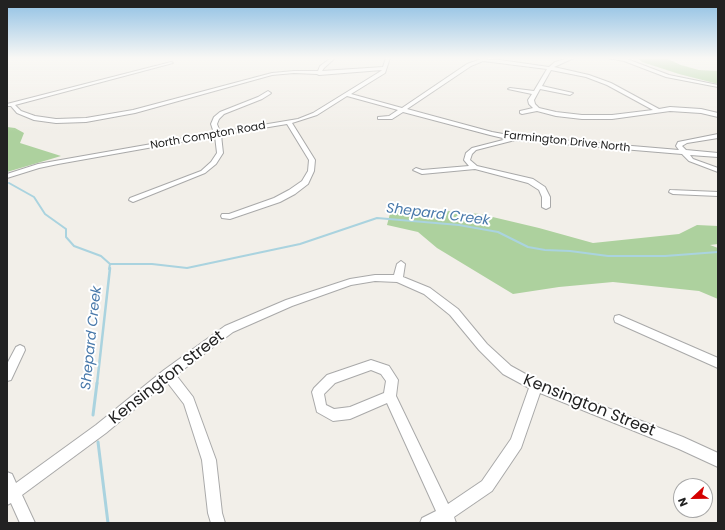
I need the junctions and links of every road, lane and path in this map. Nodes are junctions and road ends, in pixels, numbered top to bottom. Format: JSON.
{"nodes":[{"id":1,"x":93,"y":83,"type":"edge"},
{"id":2,"x":240,"y":83,"type":"edge"},
{"id":3,"x":367,"y":83,"type":"edge"},
{"id":4,"x":444,"y":83,"type":"edge"},
{"id":5,"x":541,"y":83,"type":"edge"},
{"id":6,"x":605,"y":83,"type":"edge"},
{"id":7,"x":702,"y":83,"type":"edge"},
{"id":8,"x":718,"y":86,"type":"edge"},
{"id":9,"x":539,"y":87,"type":"junction"},
{"id":10,"x":510,"y":89,"type":"dead end"},
{"id":11,"x":268,"y":93,"type":"dead end"},
{"id":12,"x":534,"y":93,"type":"junction"},
{"id":13,"x":570,"y":93,"type":"dead end"},
{"id":14,"x":348,"y":95,"type":"junction"},
{"id":15,"x":9,"y":104,"type":"edge"},
{"id":16,"x":537,"y":109,"type":"junction"},
{"id":17,"x":403,"y":110,"type":"junction"},
{"id":18,"x":659,"y":111,"type":"junction"},
{"id":19,"x":522,"y":112,"type":"dead end"},
{"id":20,"x":718,"y":115,"type":"edge"},
{"id":21,"x":380,"y":118,"type":"dead end"},
{"id":22,"x":288,"y":123,"type":"junction"},
{"id":23,"x":218,"y":135,"type":"junction"},
{"id":24,"x":718,"y":136,"type":"edge"},
{"id":25,"x":514,"y":138,"type":"junction"},
{"id":26,"x":683,"y":152,"type":"junction"},
{"id":27,"x":718,"y":156,"type":"edge"},
{"id":28,"x":475,"y":167,"type":"junction"},
{"id":29,"x":416,"y":170,"type":"dead end"},
{"id":30,"x":718,"y":170,"type":"edge"},
{"id":31,"x":7,"y":176,"type":"edge"},
{"id":32,"x":673,"y":192,"type":"dead end"},
{"id":33,"x":718,"y":194,"type":"edge"},
{"id":34,"x":133,"y":200,"type":"dead end"},
{"id":35,"x":546,"y":207,"type":"dead end"},
{"id":36,"x":225,"y":216,"type":"dead end"},
{"id":37,"x":401,"y":264,"type":"dead end"},
{"id":38,"x":398,"y":279,"type":"junction"},
{"id":39,"x":619,"y":319,"type":"dead end"},
{"id":40,"x":20,"y":350,"type":"dead end"},
{"id":41,"x":718,"y":363,"type":"edge"},
{"id":42,"x":168,"y":374,"type":"junction"},
{"id":43,"x":7,"y":376,"type":"edge"},
{"id":44,"x":536,"y":386,"type":"junction"},
{"id":45,"x":390,"y":396,"type":"junction"},
{"id":46,"x":718,"y":460,"type":"edge"},
{"id":47,"x":7,"y":479,"type":"edge"},
{"id":48,"x":10,"y":495,"type":"edge"},
{"id":49,"x":447,"y":519,"type":"edge"},
{"id":50,"x":28,"y":523,"type":"edge"},
{"id":51,"x":218,"y":523,"type":"edge"},
{"id":52,"x":427,"y":523,"type":"edge"}],
"edges":[{"from":1,"to":15,"type":"street"},
{"from":2,"to":15,"type":"street"},
{"from":3,"to":14,"type":"street","name":"North Compton Road"},
{"from":4,"to":17,"type":"street"},
{"from":5,"to":9,"type":"street"},
{"from":6,"to":18,"type":"street"},
{"from":7,"to":8,"type":"street"},
{"from":9,"to":12,"type":"street"},
{"from":9,"to":13,"type":"street"},
{"from":10,"to":12,"type":"street"},
{"from":11,"to":23,"type":"street"},
{"from":12,"to":16,"type":"street"},
{"from":14,"to":17,"type":"street","name":"Farmington Drive North"},
{"from":14,"to":22,"type":"street","name":"North Compton Road"},
{"from":16,"to":18,"type":"street"},
{"from":16,"to":19,"type":"street"},
{"from":17,"to":21,"type":"street"},
{"from":17,"to":25,"type":"street","name":"Farmington Drive North"},
{"from":18,"to":20,"type":"street"},
{"from":22,"to":23,"type":"street","name":"North Compton Road"},
{"from":22,"to":36,"type":"street"},
{"from":23,"to":31,"type":"street","name":"North Compton Road"},
{"from":23,"to":34,"type":"street"},
{"from":24,"to":26,"type":"street"},
{"from":25,"to":26,"type":"street","name":"Farmington Drive North"},
{"from":25,"to":28,"type":"street"},
{"from":26,"to":27,"type":"street","name":"Farmington Drive North"},
{"from":26,"to":30,"type":"street"},
{"from":28,"to":29,"type":"street"},
{"from":28,"to":35,"type":"street"},
{"from":32,"to":33,"type":"street"},
{"from":37,"to":38,"type":"street"},
{"from":38,"to":42,"type":"street","name":"Kensington Street"},
{"from":38,"to":44,"type":"street","name":"Kensington Street"},
{"from":39,"to":41,"type":"street"},
{"from":40,"to":43,"type":"street"},
{"from":42,"to":48,"type":"street","name":"Kensington Street"},
{"from":42,"to":51,"type":"street"},
{"from":44,"to":46,"type":"street","name":"Kensington Street"},
{"from":44,"to":49,"type":"street"},
{"from":45,"to":45,"type":"street"},
{"from":45,"to":49,"type":"street"},
{"from":47,"to":48,"type":"street"},
{"from":48,"to":50,"type":"street"},
{"from":49,"to":52,"type":"street"}]}
